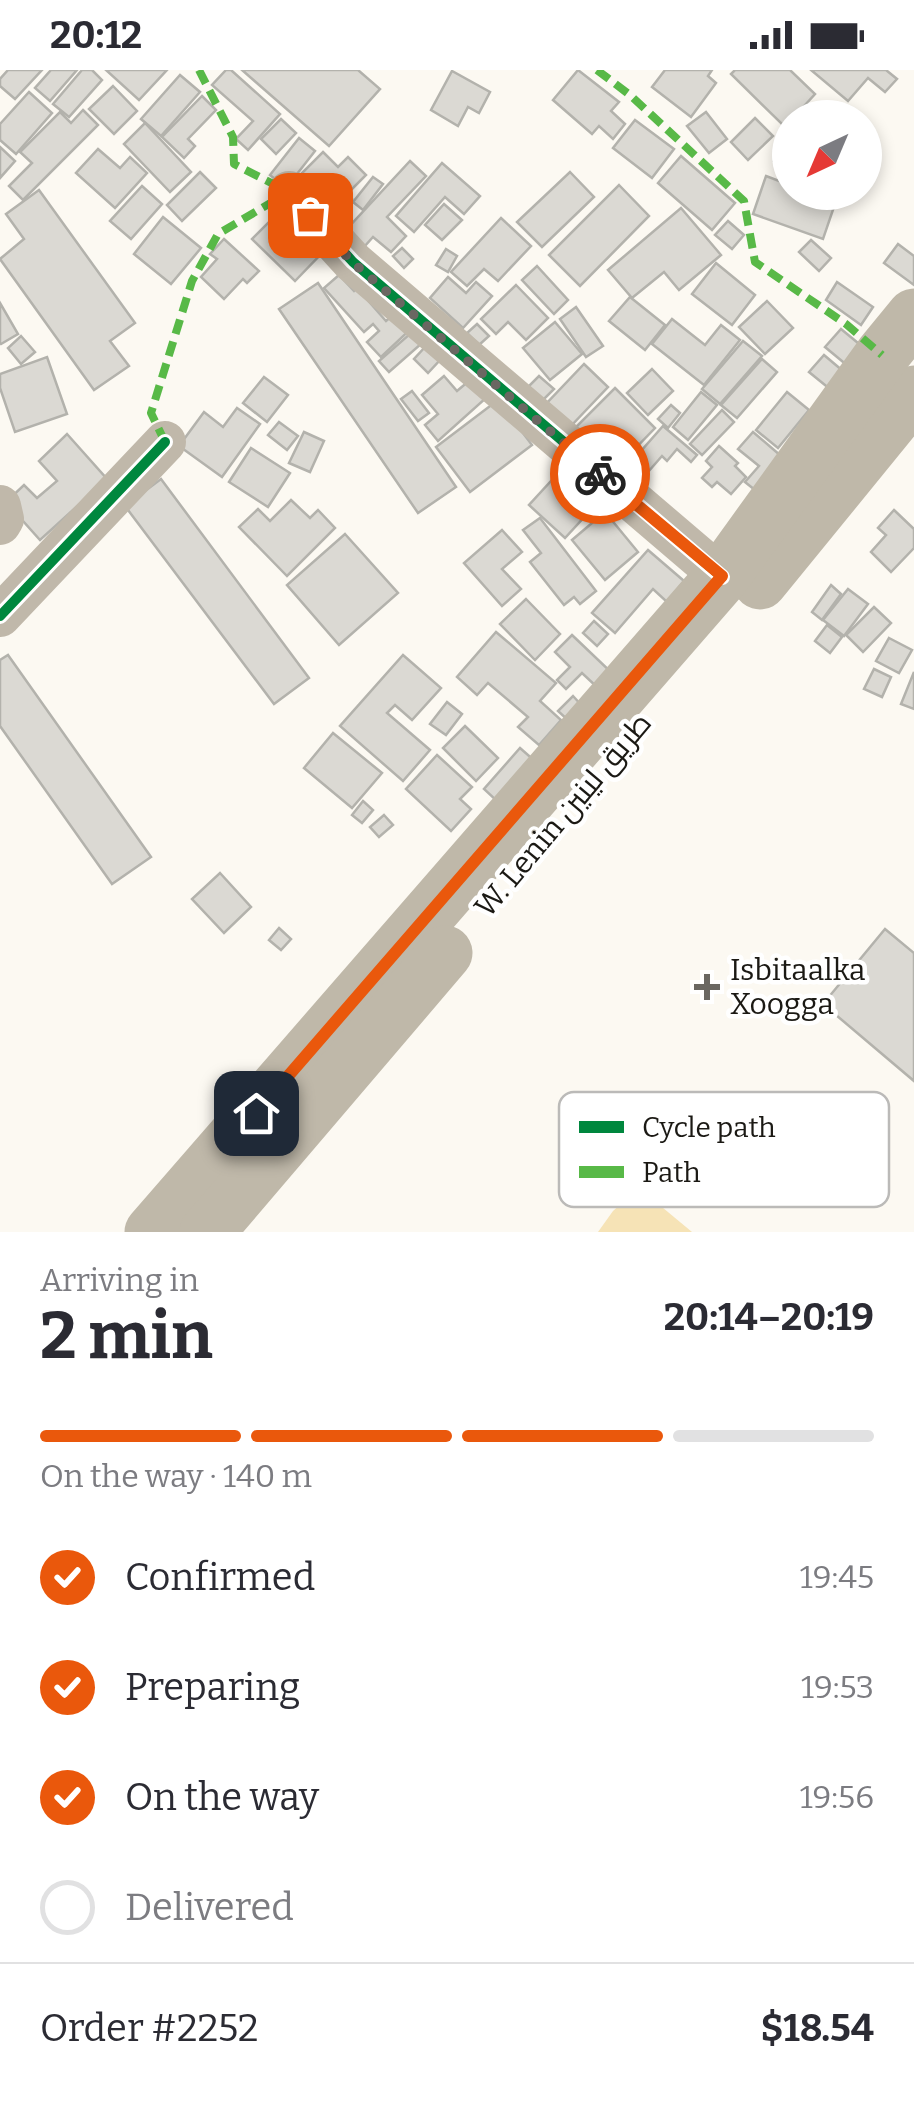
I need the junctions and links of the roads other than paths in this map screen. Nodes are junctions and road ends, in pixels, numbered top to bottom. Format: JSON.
{"nodes":[{"id":1,"x":289,"y":192,"type":"dead end"},
{"id":2,"x":914,"y":316,"type":"edge"},
{"id":3,"x":914,"y":393,"type":"edge"},
{"id":4,"x":165,"y":442,"type":"dead end"},
{"id":5,"x":0,"y":506,"type":"edge"},
{"id":6,"x":0,"y":524,"type":"edge"},
{"id":7,"x":17,"y":569,"type":"edge"},
{"id":8,"x":722,"y":576,"type":"junction"},
{"id":9,"x":0,"y":616,"type":"edge"},
{"id":10,"x":152,"y":1232,"type":"edge"},
{"id":11,"x":207,"y":1232,"type":"edge"}],
"edges":[{"from":1,"to":8,"type":"street"},
{"from":2,"to":8,"type":"main road"},
{"from":3,"to":11,"type":"main road","name":"W. Lenin طريق لينين"},
{"from":4,"to":7,"type":"street"},
{"from":5,"to":6,"type":"street"},
{"from":7,"to":9,"type":"street"},
{"from":8,"to":10,"type":"main road"}]}
